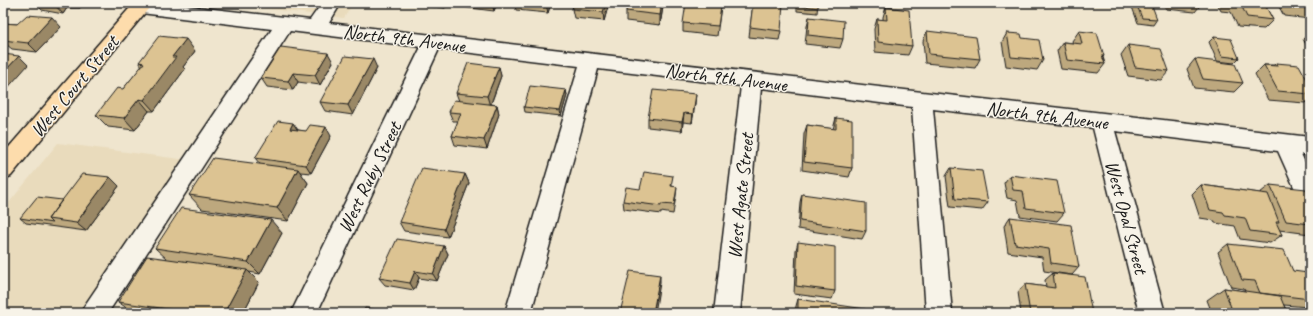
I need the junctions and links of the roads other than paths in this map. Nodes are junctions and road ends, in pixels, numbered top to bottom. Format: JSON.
{"nodes":[{"id":1,"x":332,"y":3,"type":"edge"},
{"id":2,"x":143,"y":5,"type":"edge"},
{"id":3,"x":285,"y":24,"type":"junction"},
{"id":4,"x":315,"y":28,"type":"junction"},
{"id":5,"x":433,"y":42,"type":"junction"},
{"id":6,"x":591,"y":60,"type":"junction"},
{"id":7,"x":752,"y":80,"type":"junction"},
{"id":8,"x":922,"y":100,"type":"junction"},
{"id":9,"x":1102,"y":122,"type":"junction"},
{"id":10,"x":1285,"y":143,"type":"junction"},
{"id":11,"x":1310,"y":146,"type":"edge"},
{"id":12,"x":3,"y":170,"type":"edge"},
{"id":13,"x":1310,"y":198,"type":"edge"},
{"id":14,"x":94,"y":313,"type":"edge"},
{"id":15,"x":304,"y":313,"type":"edge"},
{"id":16,"x":518,"y":313,"type":"edge"},
{"id":17,"x":728,"y":313,"type":"edge"},
{"id":18,"x":939,"y":313,"type":"edge"},
{"id":19,"x":1152,"y":313,"type":"edge"}],
"edges":[{"from":1,"to":4,"type":"street"},
{"from":2,"to":3,"type":"street","name":"North 9th Avenue"},
{"from":2,"to":12,"type":"main road","name":"West Court Street"},
{"from":3,"to":4,"type":"street","name":"North 9th Avenue"},
{"from":3,"to":14,"type":"street"},
{"from":4,"to":5,"type":"street","name":"North 9th Avenue"},
{"from":5,"to":6,"type":"street","name":"North 9th Avenue"},
{"from":5,"to":15,"type":"street","name":"West Ruby Street"},
{"from":6,"to":7,"type":"street","name":"North 9th Avenue"},
{"from":6,"to":16,"type":"street"},
{"from":7,"to":8,"type":"street","name":"North 9th Avenue"},
{"from":7,"to":17,"type":"street","name":"West Agate Street"},
{"from":8,"to":9,"type":"street","name":"North 9th Avenue"},
{"from":8,"to":18,"type":"street"},
{"from":9,"to":10,"type":"street","name":"North 9th Avenue"},
{"from":9,"to":19,"type":"street","name":"West Opal Street"},
{"from":10,"to":11,"type":"street","name":"North 9th Avenue"},
{"from":10,"to":13,"type":"street"}]}
